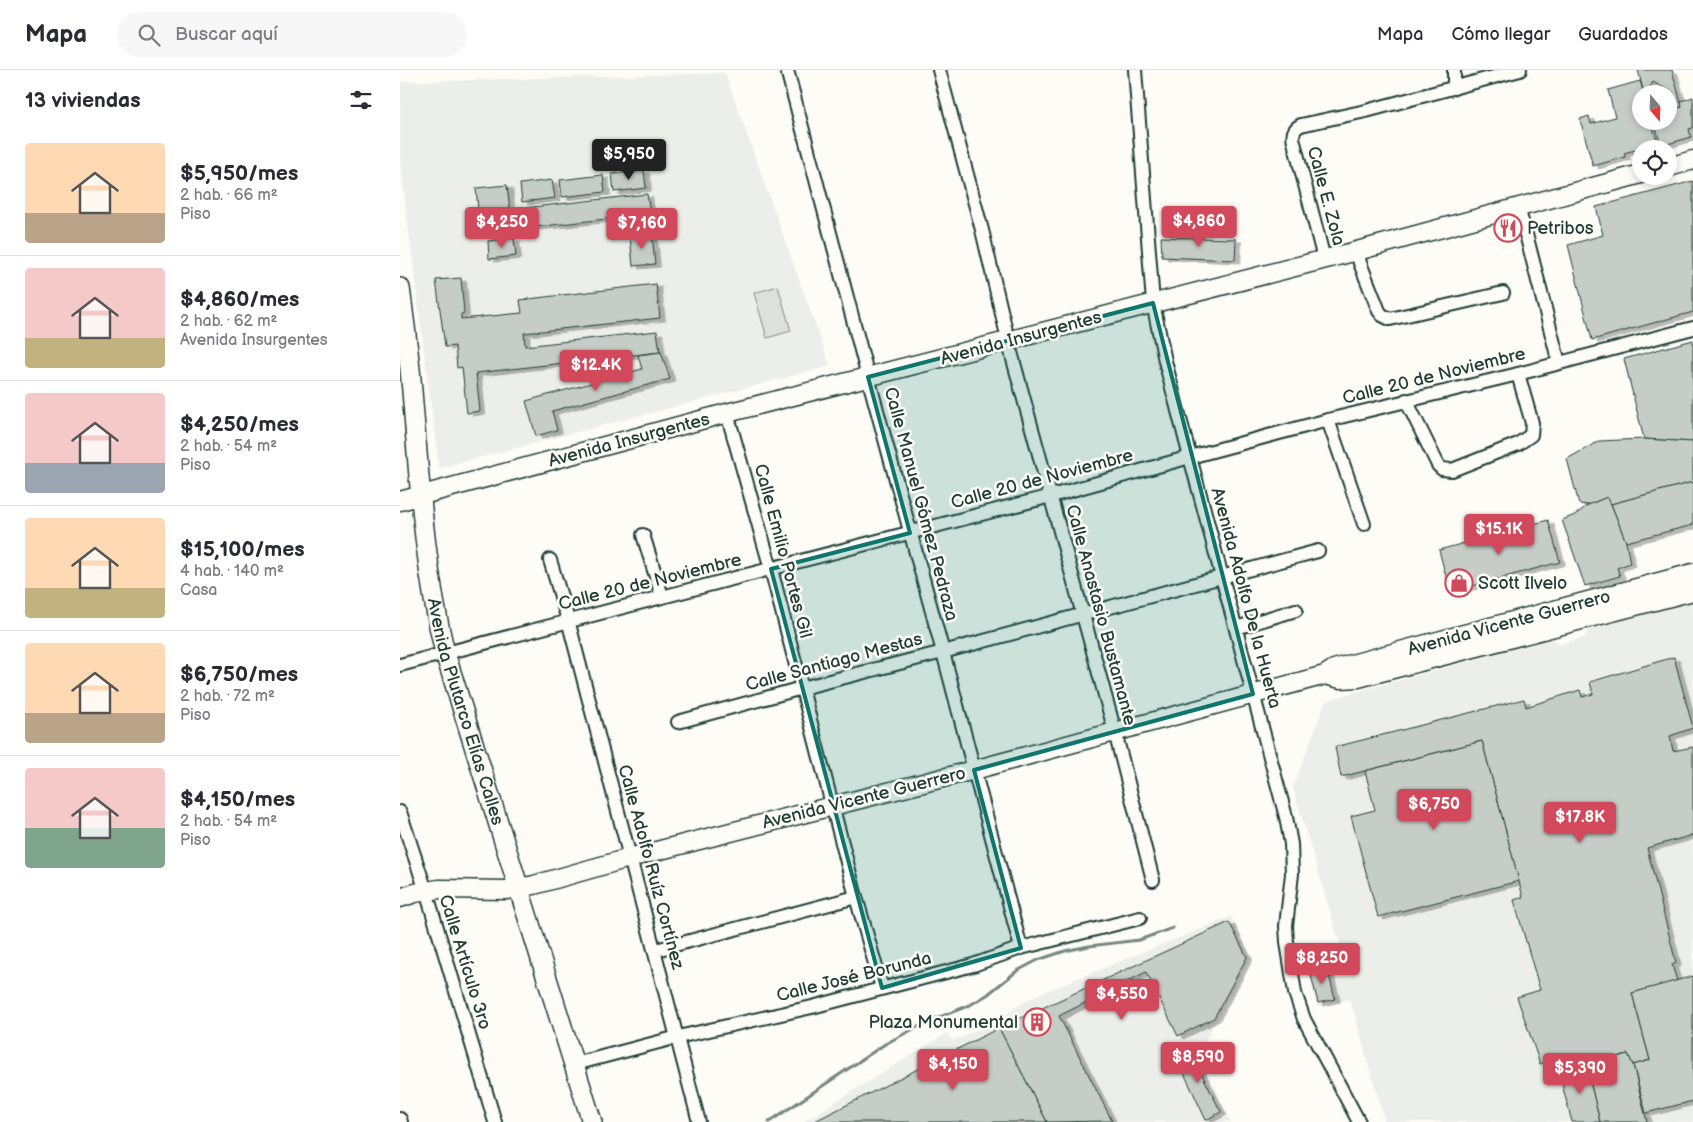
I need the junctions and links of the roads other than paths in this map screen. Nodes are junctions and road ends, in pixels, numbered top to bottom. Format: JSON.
{"nodes":[{"id":1,"x":787,"y":70,"type":"edge"},
{"id":2,"x":939,"y":70,"type":"edge"},
{"id":3,"x":1135,"y":70,"type":"edge"},
{"id":4,"x":1454,"y":70,"type":"edge"},
{"id":5,"x":1520,"y":70,"type":"edge"},
{"id":6,"x":1454,"y":88,"type":"junction"},
{"id":7,"x":1693,"y":160,"type":"edge"},
{"id":8,"x":1677,"y":165,"type":"edge"},
{"id":9,"x":1632,"y":176,"type":"edge"},
{"id":10,"x":1518,"y":208,"type":"junction"},
{"id":11,"x":1357,"y":251,"type":"junction"},
{"id":12,"x":1324,"y":259,"type":"junction"},
{"id":13,"x":400,"y":290,"type":"edge"},
{"id":14,"x":1504,"y":293,"type":"dead end"},
{"id":15,"x":1153,"y":303,"type":"junction"},
{"id":16,"x":1693,"y":328,"type":"edge"},
{"id":17,"x":1009,"y":342,"type":"junction"},
{"id":18,"x":1559,"y":363,"type":"junction"},
{"id":19,"x":1518,"y":374,"type":"junction"},
{"id":20,"x":405,"y":377,"type":"edge"},
{"id":21,"x":868,"y":377,"type":"junction"},
{"id":22,"x":1406,"y":400,"type":"junction"},
{"id":23,"x":727,"y":413,"type":"junction"},
{"id":24,"x":1328,"y":420,"type":"junction"},
{"id":25,"x":1190,"y":457,"type":"junction"},
{"id":26,"x":420,"y":496,"type":"junction"},
{"id":27,"x":1051,"y":496,"type":"junction"},
{"id":28,"x":400,"y":501,"type":"edge"},
{"id":29,"x":1364,"y":524,"type":"dead end"},
{"id":30,"x":910,"y":533,"type":"junction"},
{"id":31,"x":643,"y":535,"type":"dead end"},
{"id":32,"x":1318,"y":551,"type":"dead end"},
{"id":33,"x":550,"y":560,"type":"dead end"},
{"id":34,"x":771,"y":569,"type":"junction"},
{"id":35,"x":1693,"y":573,"type":"edge"},
{"id":36,"x":1221,"y":576,"type":"junction"},
{"id":37,"x":1693,"y":591,"type":"edge"},
{"id":38,"x":662,"y":596,"type":"junction"},
{"id":39,"x":1296,"y":610,"type":"dead end"},
{"id":40,"x":1083,"y":614,"type":"junction"},
{"id":41,"x":568,"y":620,"type":"junction"},
{"id":42,"x":1236,"y":628,"type":"junction"},
{"id":43,"x":943,"y":652,"type":"junction"},
{"id":44,"x":445,"y":653,"type":"junction"},
{"id":45,"x":400,"y":665,"type":"edge"},
{"id":46,"x":1326,"y":675,"type":"junction"},
{"id":47,"x":802,"y":688,"type":"junction"},
{"id":48,"x":1254,"y":694,"type":"junction"},
{"id":49,"x":678,"y":722,"type":"dead end"},
{"id":50,"x":1115,"y":732,"type":"junction"},
{"id":51,"x":974,"y":770,"type":"junction"},
{"id":52,"x":832,"y":806,"type":"junction"},
{"id":53,"x":400,"y":812,"type":"edge"},
{"id":54,"x":629,"y":858,"type":"junction"},
{"id":55,"x":1153,"y":880,"type":"dead end"},
{"id":56,"x":520,"y":888,"type":"junction"},
{"id":57,"x":426,"y":891,"type":"junction"},
{"id":58,"x":856,"y":897,"type":"junction"},
{"id":59,"x":400,"y":898,"type":"edge"},
{"id":60,"x":1140,"y":918,"type":"dead end"},
{"id":61,"x":1021,"y":948,"type":"junction"},
{"id":62,"x":656,"y":950,"type":"junction"},
{"id":63,"x":882,"y":988,"type":"junction"},
{"id":64,"x":678,"y":1037,"type":"junction"},
{"id":65,"x":574,"y":1064,"type":"junction"},
{"id":66,"x":495,"y":1122,"type":"edge"},
{"id":67,"x":592,"y":1122,"type":"edge"},
{"id":68,"x":699,"y":1122,"type":"edge"},
{"id":69,"x":1359,"y":1122,"type":"edge"}],
"edges":[{"from":1,"to":21,"type":"street","name":"Calle Manuel Gómez Pedraza"},
{"from":2,"to":17,"type":"street","name":"Calle Anastasio Bustamante"},
{"from":3,"to":15,"type":"street","name":"Avenida Adolfo De la Huerta"},
{"from":4,"to":6,"type":"street"},
{"from":5,"to":6,"type":"street"},
{"from":6,"to":12,"type":"street","name":"Calle E. Zola"},
{"from":7,"to":8,"type":"street"},
{"from":9,"to":10,"type":"street","name":"Avenida Insurgentes"},
{"from":10,"to":11,"type":"street","name":"Avenida Insurgentes"},
{"from":10,"to":18,"type":"street"},
{"from":11,"to":12,"type":"street","name":"Avenida Insurgentes"},
{"from":11,"to":14,"type":"street"},
{"from":12,"to":15,"type":"street","name":"Avenida Insurgentes"},
{"from":13,"to":20,"type":"main road","name":"Avenida Plutarco Elías Calles"},
{"from":15,"to":17,"type":"street","name":"Avenida Insurgentes"},
{"from":15,"to":25,"type":"street","name":"Avenida Adolfo De la Huerta"},
{"from":16,"to":18,"type":"street","name":"Calle 20 de Noviembre"},
{"from":17,"to":21,"type":"street","name":"Avenida Insurgentes"},
{"from":17,"to":27,"type":"street","name":"Calle Anastasio Bustamante"},
{"from":18,"to":19,"type":"street","name":"Calle 20 de Noviembre"},
{"from":19,"to":22,"type":"street","name":"Calle 20 de Noviembre"},
{"from":19,"to":22,"type":"street"},
{"from":20,"to":26,"type":"main road","name":"Avenida Plutarco Elías Calles"},
{"from":21,"to":23,"type":"street","name":"Avenida Insurgentes"},
{"from":21,"to":30,"type":"street","name":"Calle Manuel Gómez Pedraza"},
{"from":22,"to":24,"type":"street","name":"Calle 20 de Noviembre"},
{"from":23,"to":26,"type":"street","name":"Avenida Insurgentes"},
{"from":23,"to":34,"type":"street","name":"Calle Emilio Portes Gil"},
{"from":24,"to":25,"type":"street","name":"Calle 20 de Noviembre"},
{"from":24,"to":29,"type":"street"},
{"from":25,"to":27,"type":"street","name":"Calle 20 de Noviembre"},
{"from":25,"to":36,"type":"street","name":"Avenida Adolfo De la Huerta"},
{"from":26,"to":28,"type":"street","name":"Avenida Insurgentes"},
{"from":26,"to":44,"type":"main road","name":"Avenida Plutarco Elías Calles"},
{"from":27,"to":30,"type":"street","name":"Calle 20 de Noviembre"},
{"from":27,"to":40,"type":"street","name":"Calle Anastasio Bustamante"},
{"from":30,"to":34,"type":"street","name":"Calle 20 de Noviembre"},
{"from":30,"to":43,"type":"street","name":"Calle Manuel Gómez Pedraza"},
{"from":31,"to":38,"type":"street"},
{"from":32,"to":36,"type":"street","name":"Calle Santiago Mestas"},
{"from":33,"to":41,"type":"street","name":"Calle Adolfo Ruíz Cortínez"},
{"from":34,"to":38,"type":"street","name":"Calle 20 de Noviembre"},
{"from":34,"to":47,"type":"street","name":"Calle Emilio Portes Gil"},
{"from":35,"to":46,"type":"street","name":"Avenida Vicente Guerrero"},
{"from":36,"to":40,"type":"street","name":"Calle Santiago Mestas"},
{"from":36,"to":42,"type":"street","name":"Avenida Adolfo De la Huerta"},
{"from":37,"to":46,"type":"street","name":"Avenida Vicente Guerrero"},
{"from":38,"to":41,"type":"street","name":"Calle 20 de Noviembre"},
{"from":39,"to":42,"type":"street"},
{"from":40,"to":43,"type":"street","name":"Calle Santiago Mestas"},
{"from":40,"to":50,"type":"street","name":"Calle Anastasio Bustamante"},
{"from":41,"to":44,"type":"street","name":"Calle 20 de Noviembre"},
{"from":41,"to":54,"type":"street","name":"Calle Adolfo Ruíz Cortínez"},
{"from":42,"to":48,"type":"street","name":"Avenida Adolfo De la Huerta"},
{"from":43,"to":47,"type":"street","name":"Calle Santiago Mestas"},
{"from":43,"to":51,"type":"street","name":"Calle Manuel Gómez Pedraza"},
{"from":44,"to":45,"type":"street","name":"Calle 20 de Noviembre"},
{"from":44,"to":56,"type":"main road","name":"Avenida Plutarco Elías Calles"},
{"from":46,"to":48,"type":"street","name":"Avenida Vicente Guerrero"},
{"from":47,"to":49,"type":"street","name":"Calle Santiago Mestas"},
{"from":47,"to":52,"type":"street","name":"Calle Emilio Portes Gil"},
{"from":48,"to":50,"type":"street","name":"Avenida Vicente Guerrero"},
{"from":48,"to":69,"type":"street","name":"Avenida Adolfo De la Huerta"},
{"from":50,"to":51,"type":"street","name":"Avenida Vicente Guerrero"},
{"from":50,"to":55,"type":"street","name":"Calle Anastasio Bustamante"},
{"from":51,"to":52,"type":"street","name":"Avenida Vicente Guerrero"},
{"from":51,"to":61,"type":"street","name":"Calle Manuel Gómez Pedraza"},
{"from":52,"to":54,"type":"street","name":"Avenida Vicente Guerrero"},
{"from":52,"to":58,"type":"street","name":"Calle Emilio Portes Gil"},
{"from":53,"to":57,"type":"street","name":"Calle Artículo 3ro"},
{"from":54,"to":56,"type":"street","name":"Avenida Vicente Guerrero"},
{"from":54,"to":62,"type":"street","name":"Calle Adolfo Ruíz Cortínez"},
{"from":56,"to":57,"type":"street","name":"Avenida Vicente Guerrero"},
{"from":56,"to":65,"type":"main road","name":"Avenida Plutarco Elías Calles"},
{"from":57,"to":59,"type":"street","name":"Avenida Vicente Guerrero"},
{"from":57,"to":66,"type":"street","name":"Calle Artículo 3ro"},
{"from":58,"to":62,"type":"street"},
{"from":58,"to":63,"type":"street","name":"Calle Emilio Portes Gil"},
{"from":60,"to":61,"type":"street","name":"Calle José Borunda"},
{"from":61,"to":63,"type":"street","name":"Calle José Borunda"},
{"from":62,"to":64,"type":"street","name":"Calle Adolfo Ruíz Cortínez"},
{"from":63,"to":64,"type":"street","name":"Calle José Borunda"},
{"from":64,"to":65,"type":"street","name":"Calle José Borunda"},
{"from":64,"to":68,"type":"street","name":"Calle Adolfo Ruíz Cortínez"},
{"from":65,"to":67,"type":"main road","name":"Avenida Plutarco Elías Calles"}]}
